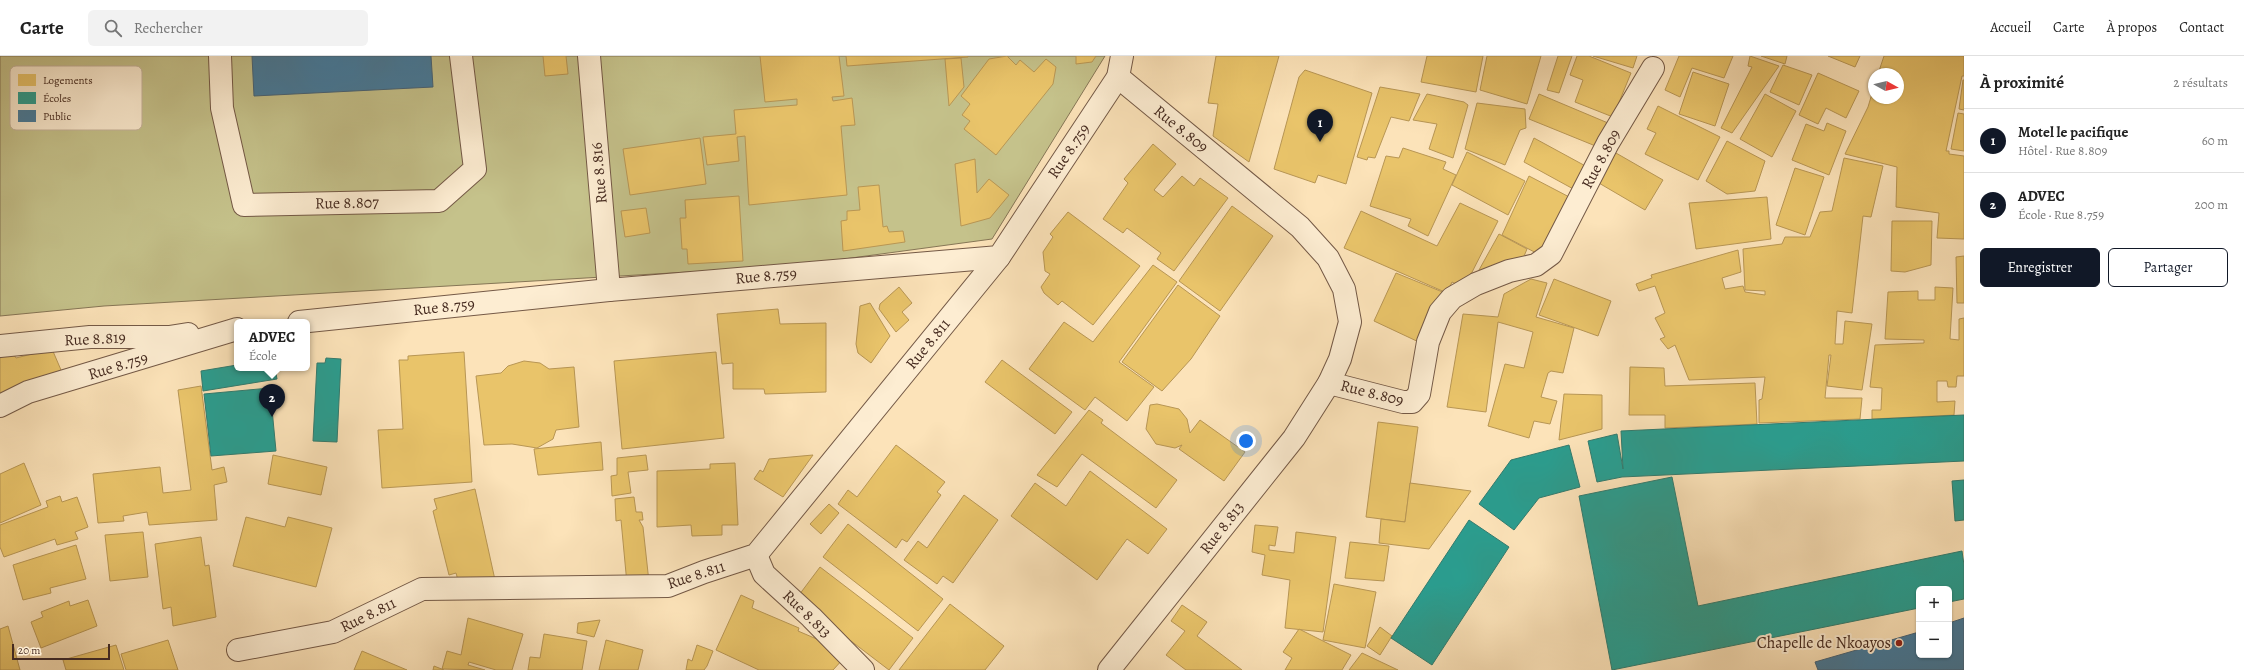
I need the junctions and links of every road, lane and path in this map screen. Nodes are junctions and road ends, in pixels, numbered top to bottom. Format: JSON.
{"nodes":[{"id":1,"x":220,"y":56,"type":"edge"},
{"id":2,"x":461,"y":56,"type":"edge"},
{"id":3,"x":589,"y":56,"type":"edge"},
{"id":4,"x":1122,"y":56,"type":"edge"},
{"id":5,"x":1653,"y":68,"type":"dead end"},
{"id":6,"x":1118,"y":78,"type":"junction"},
{"id":7,"x":999,"y":257,"type":"junction"},
{"id":8,"x":608,"y":290,"type":"junction"},
{"id":9,"x":310,"y":321,"type":"edge"},
{"id":10,"x":234,"y":329,"type":"edge"},
{"id":11,"x":234,"y":330,"type":"edge"},
{"id":12,"x":0,"y":346,"type":"edge"},
{"id":13,"x":1329,"y":383,"type":"junction"},
{"id":14,"x":0,"y":406,"type":"edge"},
{"id":15,"x":756,"y":555,"type":"junction"},
{"id":16,"x":238,"y":650,"type":"dead end"},
{"id":17,"x":863,"y":670,"type":"edge"},
{"id":18,"x":1109,"y":670,"type":"edge"}],
"edges":[{"from":1,"to":2,"type":"street","name":"Rue 8.807"},
{"from":3,"to":8,"type":"street","name":"Rue 8.816"},
{"from":4,"to":6,"type":"street","name":"Rue 8.759"},
{"from":5,"to":13,"type":"street","name":"Rue 8.809"},
{"from":6,"to":7,"type":"street","name":"Rue 8.759"},
{"from":6,"to":13,"type":"street","name":"Rue 8.809"},
{"from":7,"to":8,"type":"street","name":"Rue 8.759"},
{"from":7,"to":15,"type":"street","name":"Rue 8.811"},
{"from":8,"to":9,"type":"street","name":"Rue 8.759"},
{"from":10,"to":12,"type":"street","name":"Rue 8.819"},
{"from":11,"to":14,"type":"street","name":"Rue 8.759"},
{"from":13,"to":18,"type":"street","name":"Rue 8.813"},
{"from":15,"to":16,"type":"street","name":"Rue 8.811"},
{"from":15,"to":17,"type":"street","name":"Rue 8.813"}]}
